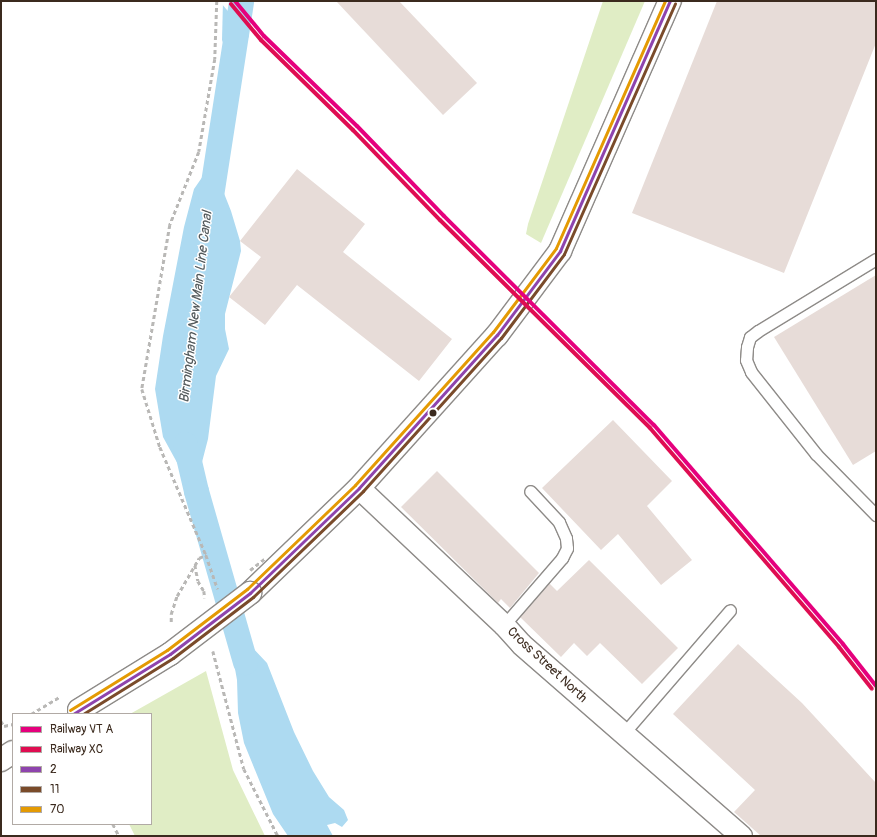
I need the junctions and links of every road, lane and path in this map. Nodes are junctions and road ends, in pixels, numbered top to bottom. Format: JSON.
{"nodes":[{"id":1,"x":217,"y":1,"type":"edge"},
{"id":2,"x":670,"y":1,"type":"edge"},
{"id":3,"x":876,"y":259,"type":"edge"},
{"id":4,"x":359,"y":488,"type":"junction"},
{"id":5,"x":530,"y":491,"type":"dead end"},
{"id":6,"x":876,"y":514,"type":"edge"},
{"id":7,"x":206,"y":555,"type":"junction"},
{"id":8,"x":195,"y":565,"type":"junction"},
{"id":9,"x":218,"y":590,"type":"dead end"},
{"id":10,"x":205,"y":604,"type":"dead end"},
{"id":11,"x":730,"y":610,"type":"dead end"},
{"id":12,"x":504,"y":625,"type":"junction"},
{"id":13,"x":172,"y":627,"type":"dead end"},
{"id":14,"x":211,"y":646,"type":"dead end"},
{"id":15,"x":63,"y":695,"type":"dead end"},
{"id":16,"x":76,"y":712,"type":"edge"},
{"id":17,"x":33,"y":713,"type":"edge"},
{"id":18,"x":1,"y":721,"type":"edge"},
{"id":19,"x":12,"y":724,"type":"edge"},
{"id":20,"x":624,"y":733,"type":"junction"},
{"id":21,"x":114,"y":825,"type":"edge"},
{"id":22,"x":119,"y":836,"type":"edge"},
{"id":23,"x":278,"y":836,"type":"edge"},
{"id":24,"x":741,"y":836,"type":"edge"}],
"edges":[{"from":1,"to":7,"type":"path"},
{"from":2,"to":4,"type":"highway"},
{"from":3,"to":6,"type":"lane"},
{"from":4,"to":12,"type":"street","name":"Cross Street North"},
{"from":4,"to":16,"type":"highway","bridge":true},
{"from":5,"to":12,"type":"lane"},
{"from":7,"to":8,"type":"path"},
{"from":7,"to":9,"type":"path"},
{"from":8,"to":10,"type":"path"},
{"from":8,"to":13,"type":"path"},
{"from":11,"to":20,"type":"lane"},
{"from":12,"to":20,"type":"street","name":"Cross Street North"},
{"from":14,"to":23,"type":"path"},
{"from":15,"to":17,"type":"path"},
{"from":18,"to":19,"type":"path"},
{"from":20,"to":24,"type":"street","name":"Cross Street North"},
{"from":21,"to":22,"type":"path"}]}
